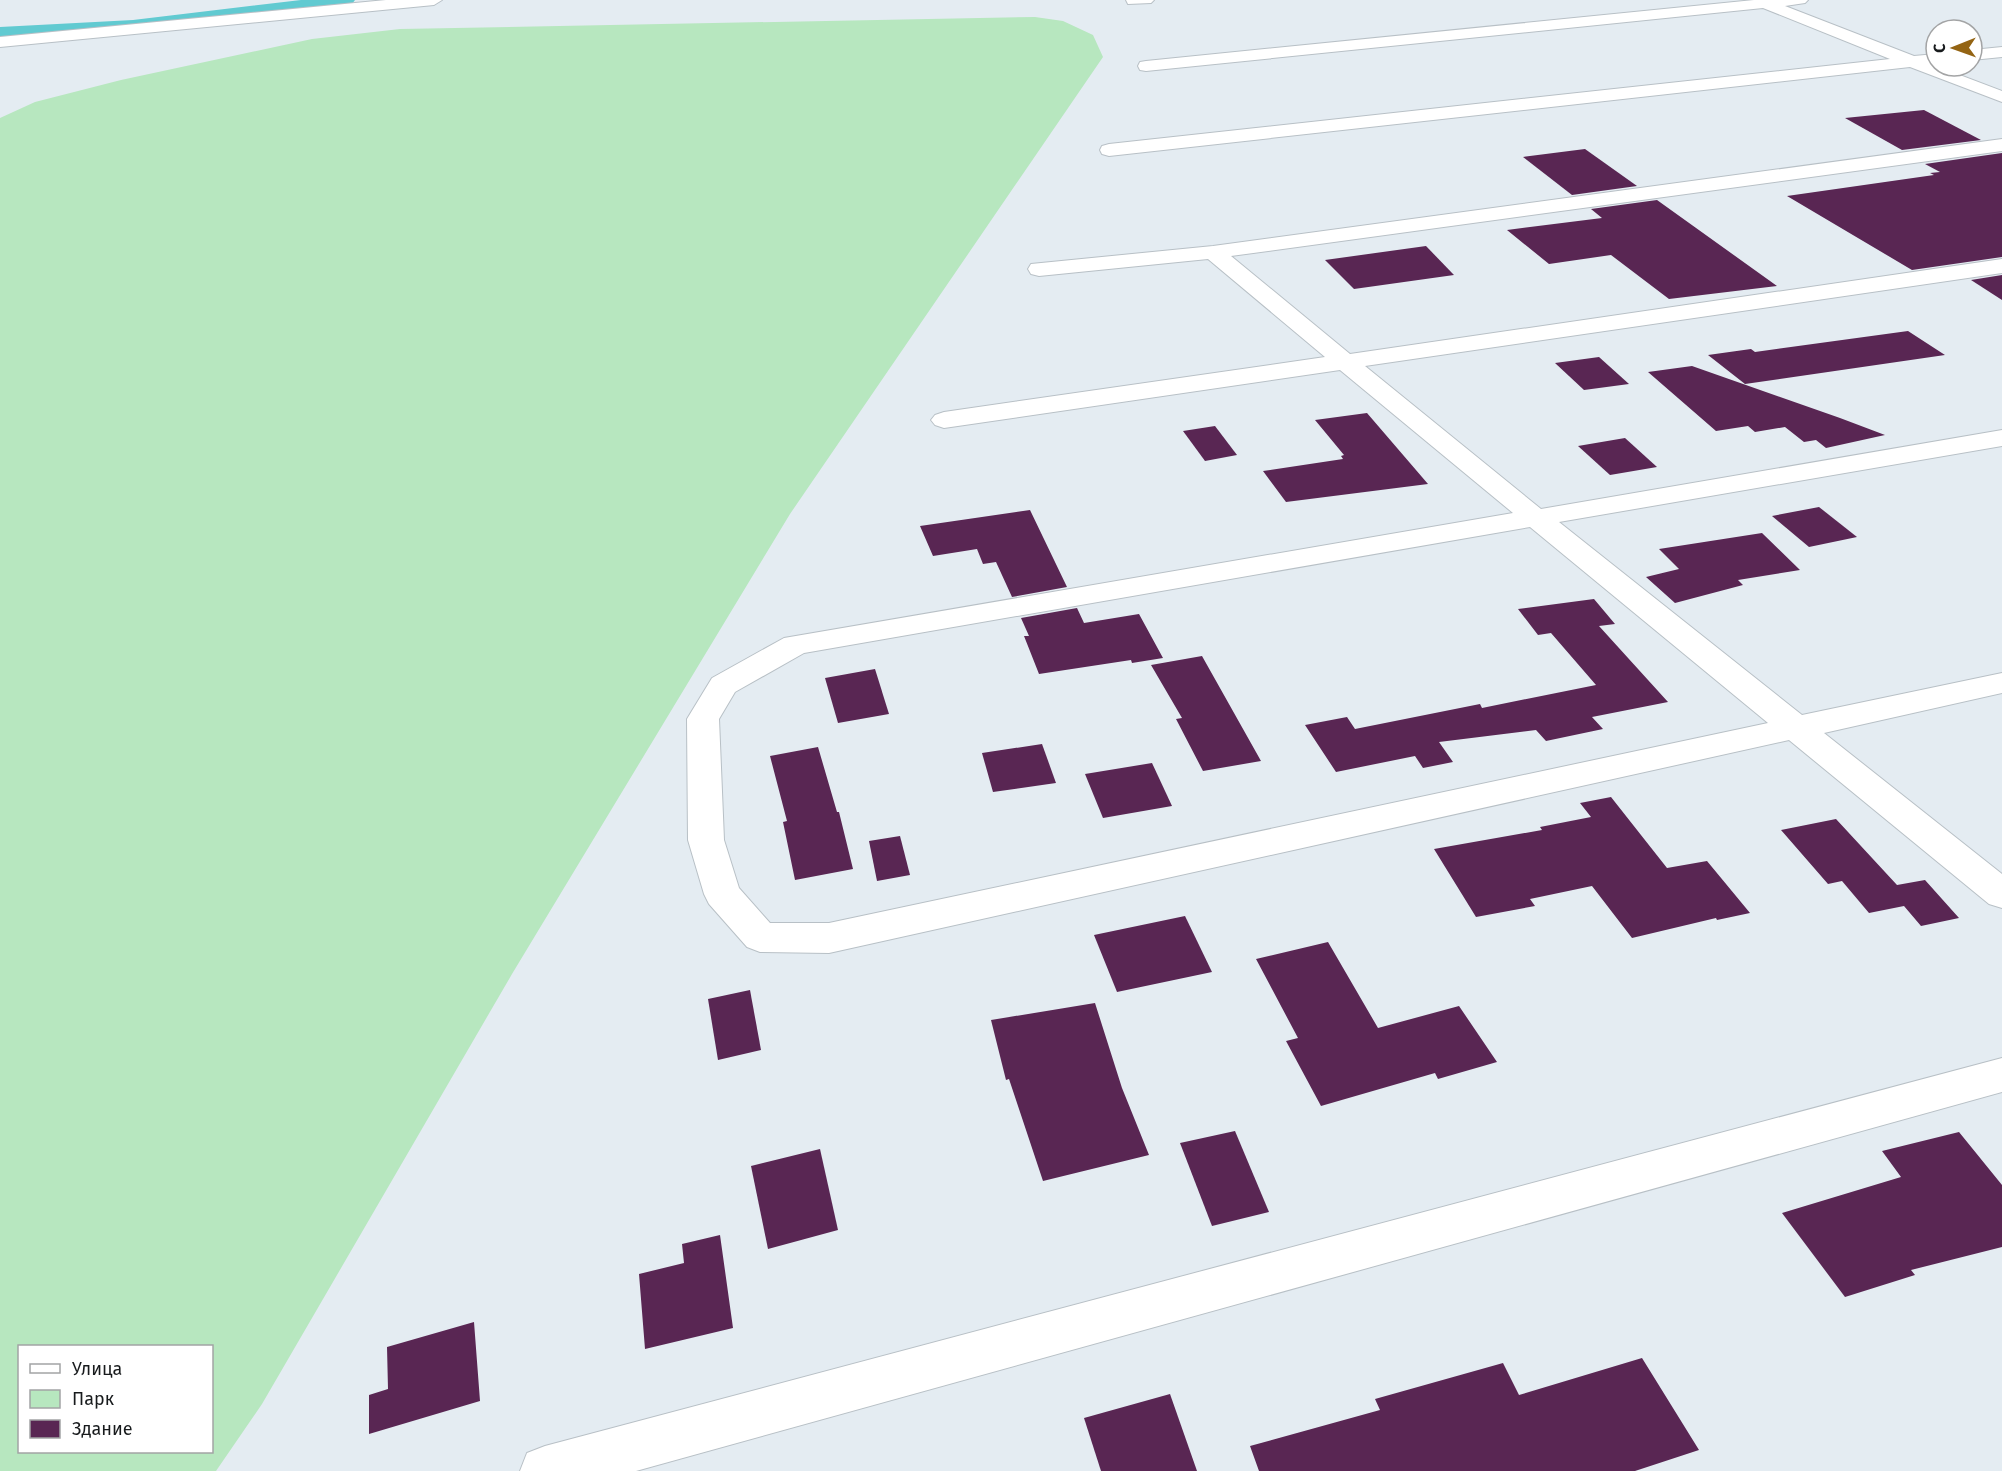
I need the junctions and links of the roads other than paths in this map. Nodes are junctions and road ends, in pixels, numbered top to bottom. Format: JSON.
{"nodes":[{"id":1,"x":434,"y":0,"type":"edge"},
{"id":2,"x":1800,"y":0,"type":"edge"},
{"id":3,"x":1760,"y":2,"type":"edge"},
{"id":4,"x":0,"y":42,"type":"edge"},
{"id":5,"x":2002,"y":52,"type":"edge"},
{"id":6,"x":1984,"y":54,"type":"edge"},
{"id":7,"x":1924,"y":61,"type":"edge"},
{"id":8,"x":1913,"y":62,"type":"junction"},
{"id":9,"x":1146,"y":66,"type":"dead end"},
{"id":10,"x":2002,"y":97,"type":"edge"},
{"id":11,"x":2002,"y":145,"type":"edge"},
{"id":12,"x":1109,"y":150,"type":"dead end"},
{"id":13,"x":1213,"y":252,"type":"junction"},
{"id":14,"x":2002,"y":266,"type":"edge"},
{"id":15,"x":1040,"y":269,"type":"dead end"},
{"id":16,"x":1345,"y":362,"type":"junction"},
{"id":17,"x":945,"y":420,"type":"dead end"},
{"id":18,"x":2002,"y":438,"type":"edge"},
{"id":19,"x":1536,"y":518,"type":"junction"},
{"id":20,"x":2002,"y":683,"type":"edge"},
{"id":21,"x":1795,"y":727,"type":"junction"},
{"id":22,"x":2002,"y":894,"type":"edge"},
{"id":23,"x":2002,"y":1075,"type":"edge"},
{"id":24,"x":545,"y":1471,"type":"edge"}],
"edges":[{"from":1,"to":4,"type":"street"},
{"from":2,"to":3,"type":"street"},
{"from":3,"to":8,"type":"street"},
{"from":3,"to":9,"type":"street"},
{"from":5,"to":6,"type":"street"},
{"from":7,"to":8,"type":"street"},
{"from":8,"to":10,"type":"street"},
{"from":8,"to":12,"type":"street"},
{"from":11,"to":13,"type":"street"},
{"from":13,"to":15,"type":"street"},
{"from":13,"to":16,"type":"street"},
{"from":14,"to":16,"type":"street"},
{"from":16,"to":17,"type":"street"},
{"from":16,"to":19,"type":"street"},
{"from":18,"to":19,"type":"street"},
{"from":19,"to":21,"type":"street"},
{"from":19,"to":21,"type":"street"},
{"from":20,"to":21,"type":"street"},
{"from":21,"to":22,"type":"street"},
{"from":23,"to":24,"type":"street"}]}
